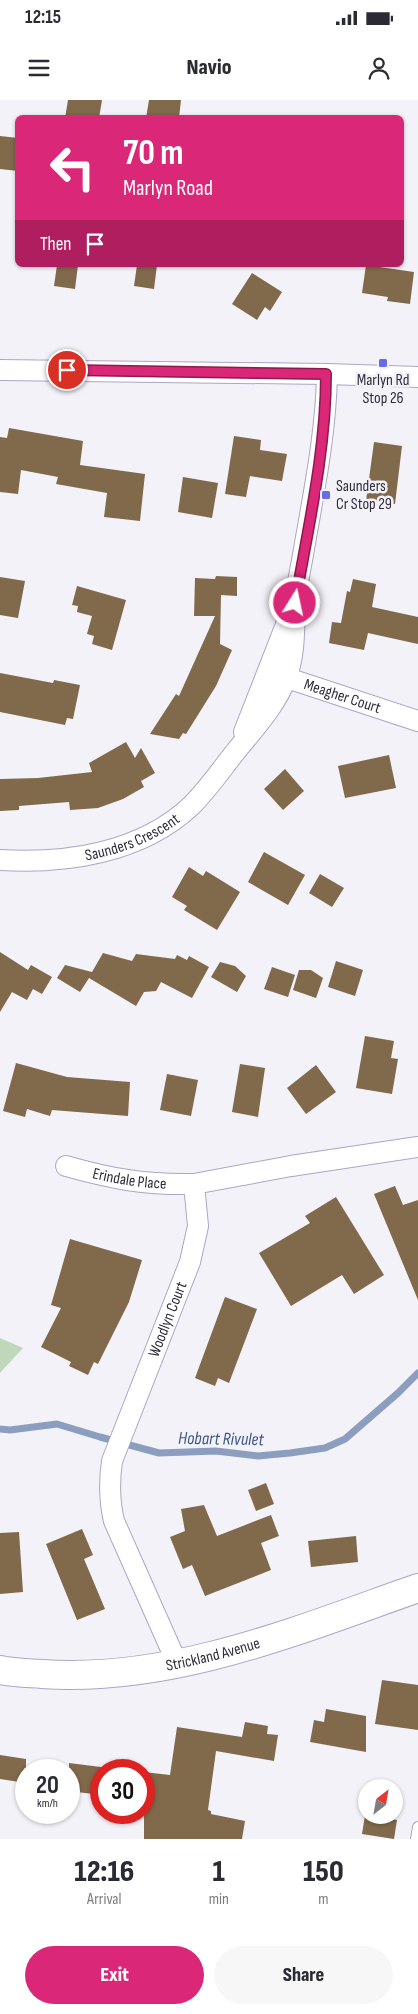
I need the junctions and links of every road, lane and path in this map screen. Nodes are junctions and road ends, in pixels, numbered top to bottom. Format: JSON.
{"nodes":[{"id":1,"x":0,"y":370,"type":"edge"},
{"id":2,"x":326,"y":374,"type":"junction"},
{"id":3,"x":416,"y":378,"type":"edge"},
{"id":4,"x":277,"y":675,"type":"junction"},
{"id":5,"x":418,"y":721,"type":"edge"},
{"id":6,"x":0,"y":860,"type":"edge"},
{"id":7,"x":418,"y":1147,"type":"edge"},
{"id":8,"x":66,"y":1166,"type":"dead end"},
{"id":9,"x":194,"y":1184,"type":"junction"},
{"id":10,"x":418,"y":1588,"type":"edge"},
{"id":11,"x":176,"y":1663,"type":"junction"},
{"id":12,"x":0,"y":1670,"type":"edge"},
{"id":13,"x":418,"y":1827,"type":"edge"},
{"id":14,"x":416,"y":1839,"type":"edge"}],
"edges":[{"from":1,"to":2,"type":"street"},
{"from":2,"to":3,"type":"street"},
{"from":2,"to":4,"type":"street","name":"Saunders Crescent"},
{"from":4,"to":5,"type":"street","name":"Meagher Court"},
{"from":4,"to":6,"type":"street","name":"Saunders Crescent"},
{"from":7,"to":9,"type":"street"},
{"from":8,"to":9,"type":"street","name":"Erindale Place"},
{"from":9,"to":11,"type":"street","name":"Woodlyn Court"},
{"from":10,"to":11,"type":"street","name":"Strickland Avenue"},
{"from":11,"to":12,"type":"street","name":"Strickland Avenue"},
{"from":13,"to":14,"type":"lane"}]}
